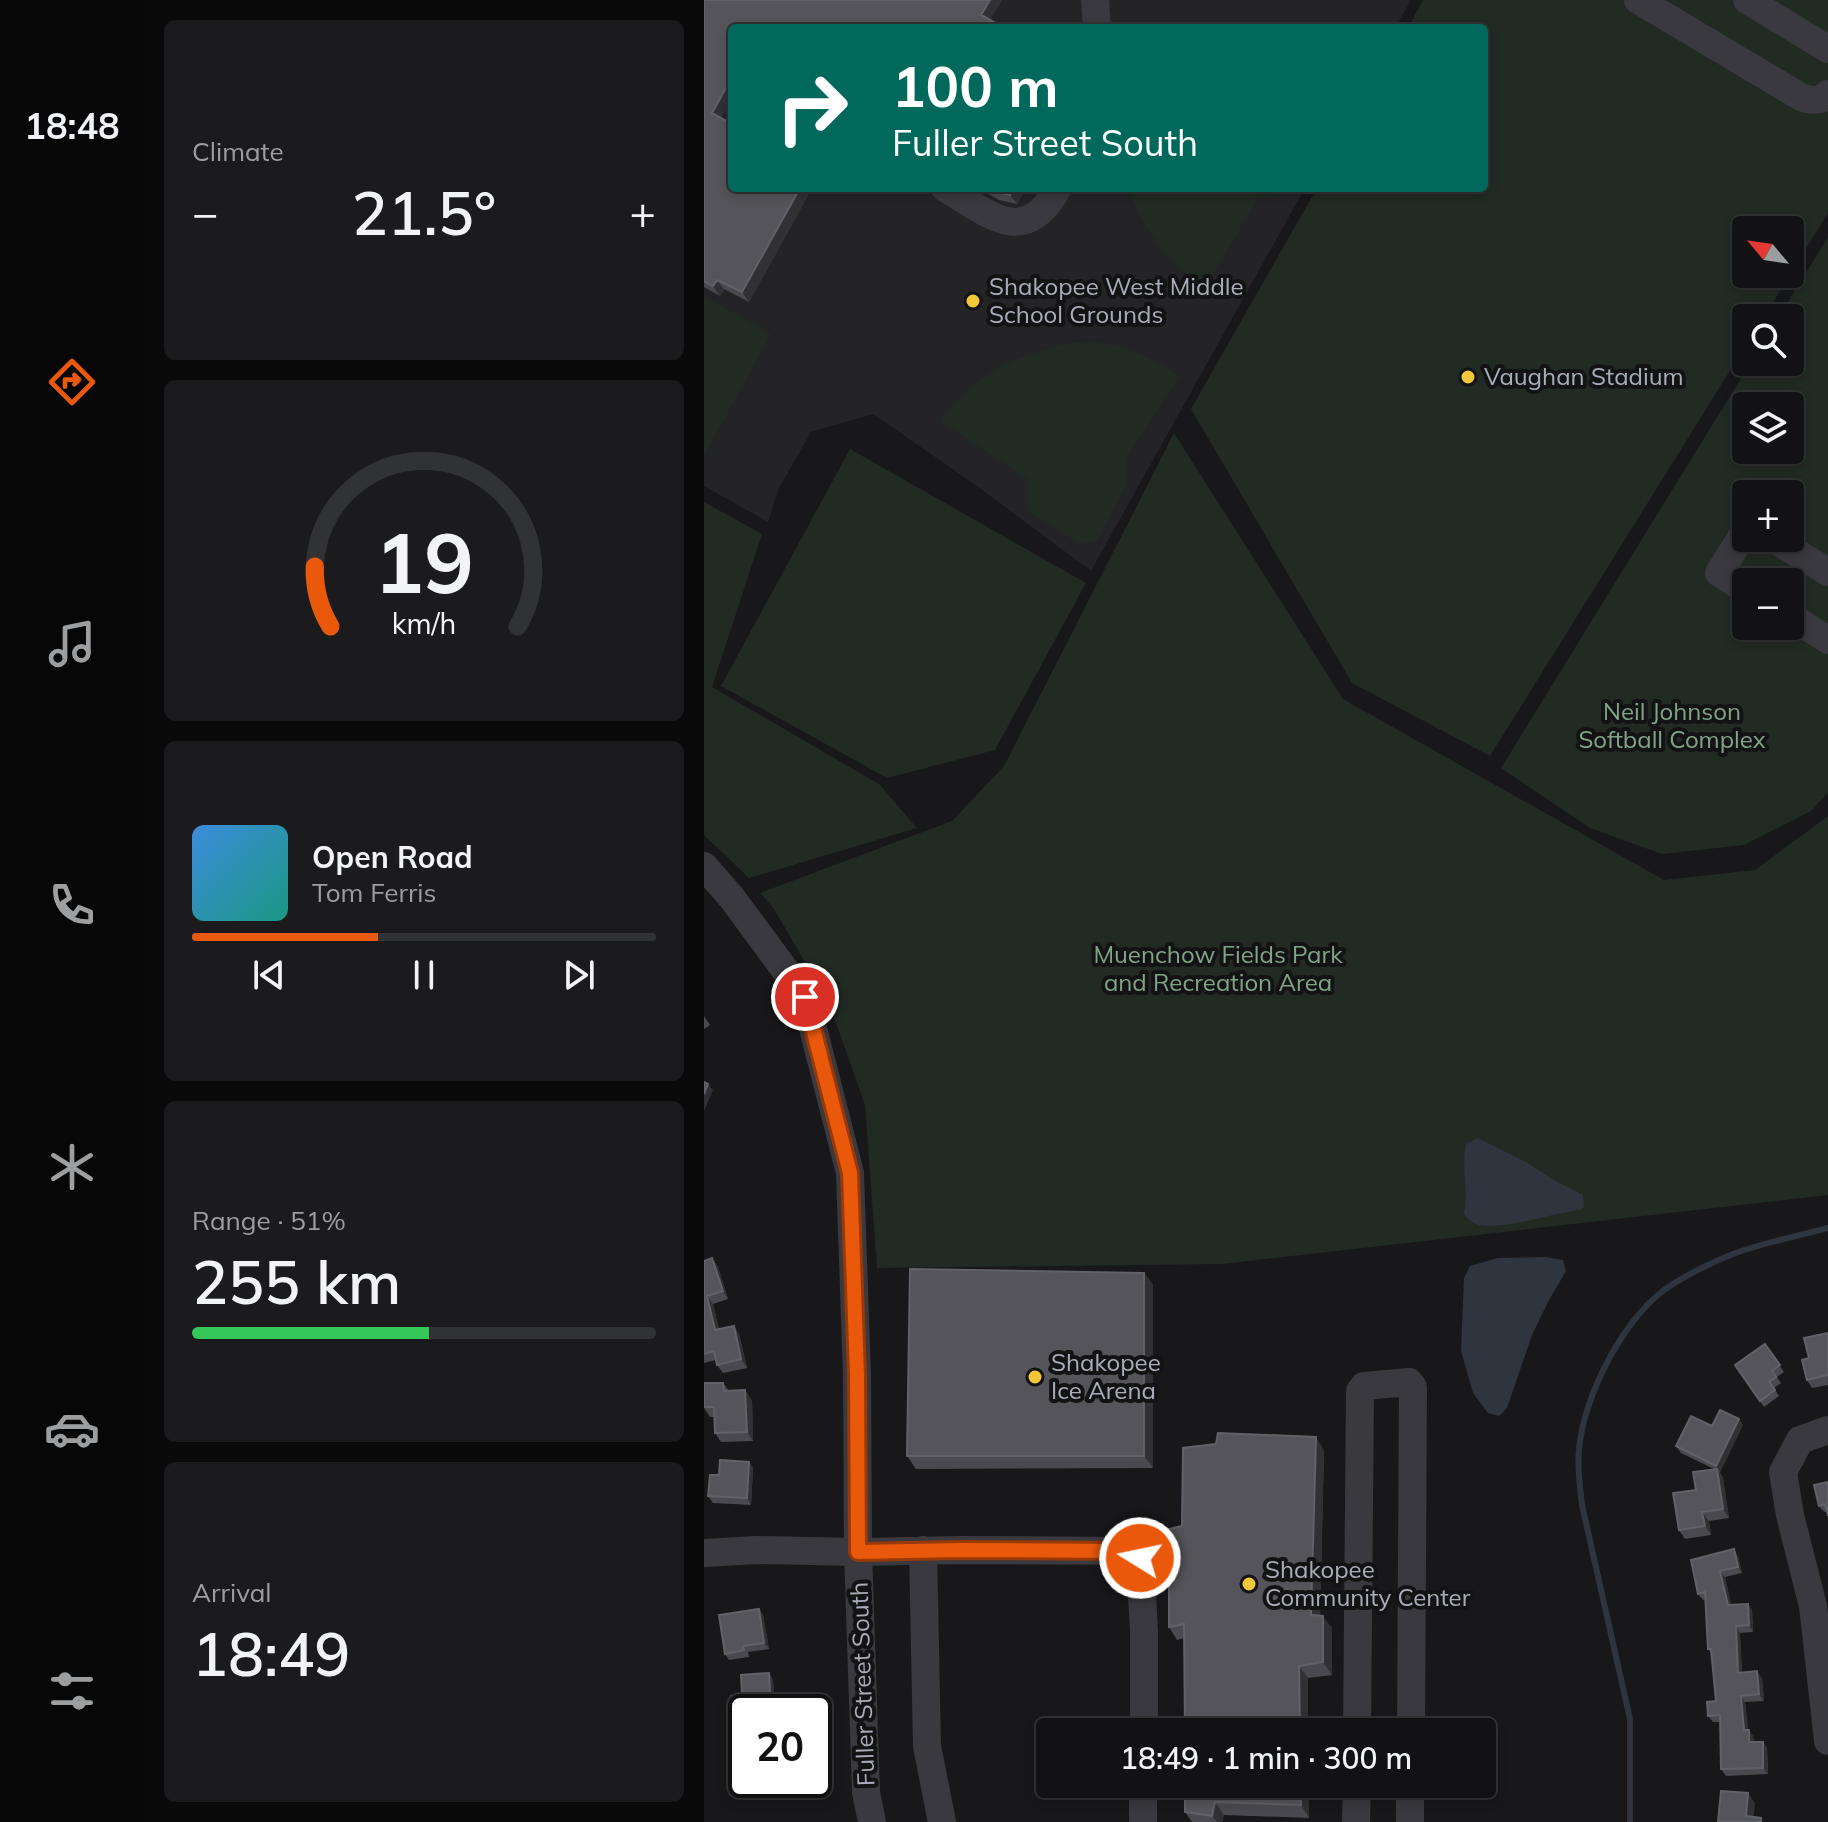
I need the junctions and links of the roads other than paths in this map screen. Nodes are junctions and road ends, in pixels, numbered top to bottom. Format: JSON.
{"nodes":[{"id":1,"x":1095,"y":0,"type":"edge"},
{"id":2,"x":1638,"y":0,"type":"edge"},
{"id":3,"x":1747,"y":0,"type":"edge"},
{"id":4,"x":1097,"y":24,"type":"edge"},
{"id":5,"x":1828,"y":49,"type":"edge"},
{"id":6,"x":1828,"y":94,"type":"edge"},
{"id":7,"x":952,"y":192,"type":"edge"},
{"id":8,"x":1056,"y":192,"type":"edge"},
{"id":9,"x":1732,"y":552,"type":"edge"},
{"id":10,"x":1795,"y":552,"type":"edge"},
{"id":11,"x":1828,"y":572,"type":"edge"},
{"id":12,"x":1732,"y":581,"type":"edge"},
{"id":13,"x":1804,"y":625,"type":"edge"},
{"id":14,"x":1828,"y":640,"type":"edge"},
{"id":15,"x":704,"y":866,"type":"edge"},
{"id":16,"x":1828,"y":1430,"type":"edge"},
{"id":17,"x":923,"y":1550,"type":"junction"},
{"id":18,"x":858,"y":1552,"type":"junction"},
{"id":19,"x":704,"y":1553,"type":"edge"},
{"id":20,"x":1144,"y":1718,"type":"edge"},
{"id":21,"x":1357,"y":1718,"type":"edge"},
{"id":22,"x":1411,"y":1718,"type":"edge"},
{"id":23,"x":1828,"y":1741,"type":"edge"},
{"id":24,"x":1143,"y":1798,"type":"edge"},
{"id":25,"x":1357,"y":1798,"type":"edge"},
{"id":26,"x":1410,"y":1798,"type":"edge"},
{"id":27,"x":872,"y":1822,"type":"edge"},
{"id":28,"x":942,"y":1822,"type":"edge"},
{"id":29,"x":1143,"y":1822,"type":"edge"},
{"id":30,"x":1356,"y":1822,"type":"edge"},
{"id":31,"x":1410,"y":1822,"type":"edge"}],
"edges":[{"from":1,"to":4,"type":"street"},
{"from":2,"to":6,"type":"street"},
{"from":3,"to":5,"type":"street"},
{"from":7,"to":8,"type":"street"},
{"from":9,"to":12,"type":"street"},
{"from":10,"to":11,"type":"street"},
{"from":13,"to":14,"type":"street"},
{"from":15,"to":18,"type":"street","name":"Fuller Street South"},
{"from":16,"to":23,"type":"street"},
{"from":17,"to":18,"type":"street"},
{"from":17,"to":20,"type":"street"},
{"from":17,"to":28,"type":"street"},
{"from":18,"to":19,"type":"street"},
{"from":18,"to":27,"type":"street","name":"Fuller Street South"},
{"from":21,"to":22,"type":"street"},
{"from":24,"to":29,"type":"street"},
{"from":25,"to":30,"type":"street"},
{"from":26,"to":31,"type":"street"}]}
